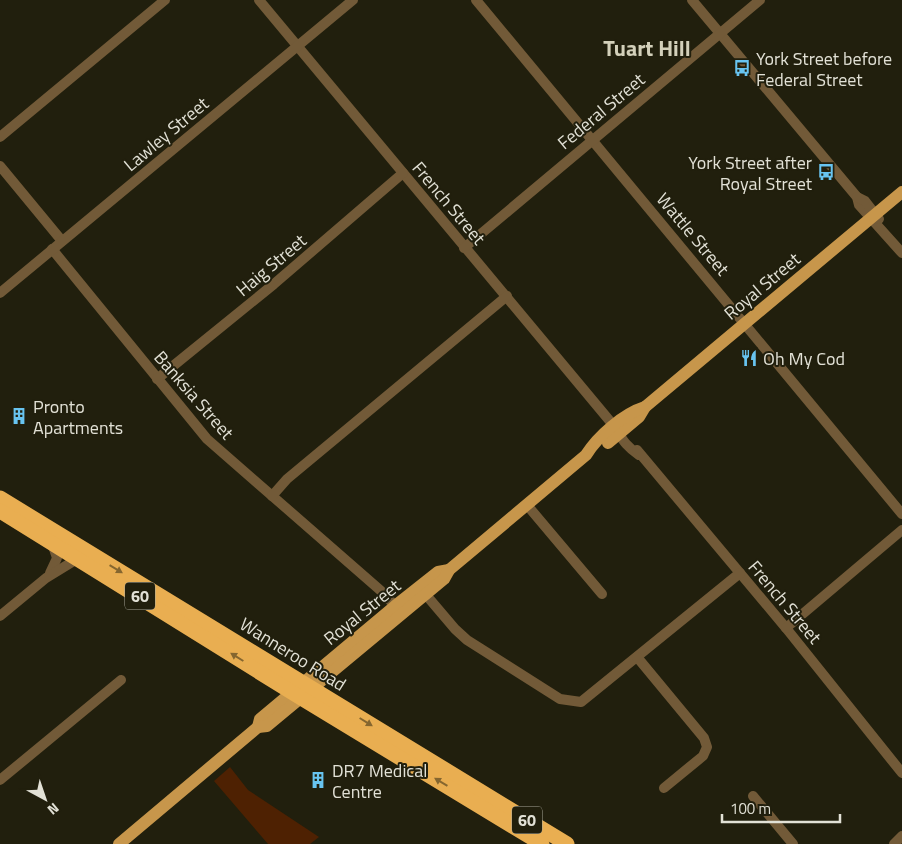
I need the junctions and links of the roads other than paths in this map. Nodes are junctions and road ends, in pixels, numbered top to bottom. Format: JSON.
{"nodes":[{"id":1,"x":165,"y":0,"type":"edge"},
{"id":2,"x":259,"y":0,"type":"edge"},
{"id":3,"x":353,"y":0,"type":"edge"},
{"id":4,"x":476,"y":0,"type":"edge"},
{"id":5,"x":692,"y":0,"type":"edge"},
{"id":6,"x":760,"y":0,"type":"edge"},
{"id":7,"x":720,"y":33,"type":"junction"},
{"id":8,"x":297,"y":46,"type":"junction"},
{"id":9,"x":0,"y":138,"type":"edge"},
{"id":10,"x":593,"y":140,"type":"junction"},
{"id":11,"x":0,"y":166,"type":"edge"},
{"id":12,"x":403,"y":173,"type":"junction"},
{"id":13,"x":902,"y":192,"type":"edge"},
{"id":14,"x":873,"y":216,"type":"junction"},
{"id":15,"x":62,"y":241,"type":"junction"},
{"id":16,"x":464,"y":248,"type":"junction"},
{"id":17,"x":52,"y":249,"type":"junction"},
{"id":18,"x":902,"y":253,"type":"edge"},
{"id":19,"x":0,"y":294,"type":"edge"},
{"id":20,"x":507,"y":296,"type":"junction"},
{"id":21,"x":746,"y":323,"type":"junction"},
{"id":22,"x":157,"y":379,"type":"junction"},
{"id":23,"x":618,"y":430,"type":"junction"},
{"id":24,"x":272,"y":496,"type":"junction"},
{"id":25,"x":0,"y":498,"type":"edge"},
{"id":26,"x":527,"y":505,"type":"junction"},
{"id":27,"x":0,"y":512,"type":"edge"},
{"id":28,"x":902,"y":514,"type":"edge"},
{"id":29,"x":902,"y":530,"type":"edge"},
{"id":30,"x":52,"y":543,"type":"junction"},
{"id":31,"x":77,"y":558,"type":"junction"},
{"id":32,"x":740,"y":573,"type":"junction"},
{"id":33,"x":46,"y":578,"type":"junction"},
{"id":34,"x":423,"y":591,"type":"junction"},
{"id":35,"x":602,"y":594,"type":"dead end"},
{"id":36,"x":396,"y":611,"type":"junction"},
{"id":37,"x":0,"y":616,"type":"edge"},
{"id":38,"x":786,"y":628,"type":"junction"},
{"id":39,"x":637,"y":658,"type":"junction"},
{"id":40,"x":122,"y":680,"type":"dead end"},
{"id":41,"x":308,"y":685,"type":"junction"},
{"id":42,"x":296,"y":695,"type":"junction"},
{"id":43,"x":902,"y":773,"type":"edge"},
{"id":44,"x":0,"y":780,"type":"edge"},
{"id":45,"x":664,"y":788,"type":"dead end"},
{"id":46,"x":753,"y":796,"type":"dead end"},
{"id":47,"x":119,"y":844,"type":"edge"},
{"id":48,"x":542,"y":844,"type":"edge"},
{"id":49,"x":567,"y":844,"type":"edge"},
{"id":50,"x":793,"y":844,"type":"edge"}],
"edges":[{"from":1,"to":9,"type":"street"},
{"from":2,"to":8,"type":"street","name":"French Street"},
{"from":3,"to":8,"type":"street","name":"Lawley Street"},
{"from":4,"to":10,"type":"street","name":"Wattle Street"},
{"from":5,"to":7,"type":"street"},
{"from":6,"to":7,"type":"street","name":"Federal Street"},
{"from":7,"to":10,"type":"street","name":"Federal Street"},
{"from":7,"to":14,"type":"street"},
{"from":8,"to":12,"type":"street","name":"French Street"},
{"from":8,"to":15,"type":"street","name":"Lawley Street"},
{"from":10,"to":16,"type":"street","name":"Federal Street"},
{"from":10,"to":21,"type":"street","name":"Wattle Street"},
{"from":11,"to":15,"type":"street"},
{"from":12,"to":16,"type":"street","name":"French Street"},
{"from":12,"to":22,"type":"street","name":"Haig Street"},
{"from":13,"to":14,"type":"main road","name":"Royal Street"},
{"from":14,"to":18,"type":"street"},
{"from":14,"to":21,"type":"main road","name":"Royal Street"},
{"from":15,"to":17,"type":"street","name":"Lawley Street"},
{"from":16,"to":20,"type":"street","name":"French Street"},
{"from":17,"to":19,"type":"street","name":"Lawley Street"},
{"from":17,"to":22,"type":"street","name":"Banksia Street"},
{"from":20,"to":23,"type":"street","name":"French Street"},
{"from":20,"to":24,"type":"street"},
{"from":21,"to":23,"type":"main road","name":"Royal Street"},
{"from":21,"to":28,"type":"street","name":"Wattle Street"},
{"from":22,"to":24,"type":"street","name":"Banksia Street"},
{"from":23,"to":26,"type":"main road","name":"Royal Street"},
{"from":23,"to":32,"type":"street","name":"French Street"},
{"from":24,"to":36,"type":"street","name":"Banksia Street"},
{"from":25,"to":41,"type":"highway","name":"Wanneroo Road","number":"60","one_way":true},
{"from":26,"to":34,"type":"main road","name":"Royal Street"},
{"from":26,"to":35,"type":"street"},
{"from":27,"to":30,"type":"highway","name":"Wanneroo Road","number":"60"},
{"from":29,"to":38,"type":"street"},
{"from":30,"to":31,"type":"highway","name":"Wanneroo Road","number":"60"},
{"from":30,"to":33,"type":"street"},
{"from":31,"to":33,"type":"street"},
{"from":42,"to":31,"type":"highway","name":"Wanneroo Road","number":"60","one_way":true},
{"from":32,"to":38,"type":"street","name":"French Street"},
{"from":32,"to":39,"type":"street"},
{"from":33,"to":37,"type":"street"},
{"from":34,"to":36,"type":"main road","name":"Royal Street"},
{"from":34,"to":39,"type":"street"},
{"from":36,"to":41,"type":"main road","name":"Royal Street"},
{"from":38,"to":43,"type":"street","name":"French Street"},
{"from":39,"to":45,"type":"street"},
{"from":40,"to":44,"type":"street"},
{"from":41,"to":42,"type":"main road","name":"Royal Street"},
{"from":41,"to":49,"type":"highway","name":"Wanneroo Road","number":"60","one_way":true},
{"from":42,"to":47,"type":"main road","name":"Royal Street"},
{"from":48,"to":42,"type":"highway","name":"Wanneroo Road","number":"60","one_way":true},
{"from":46,"to":50,"type":"street"}]}
